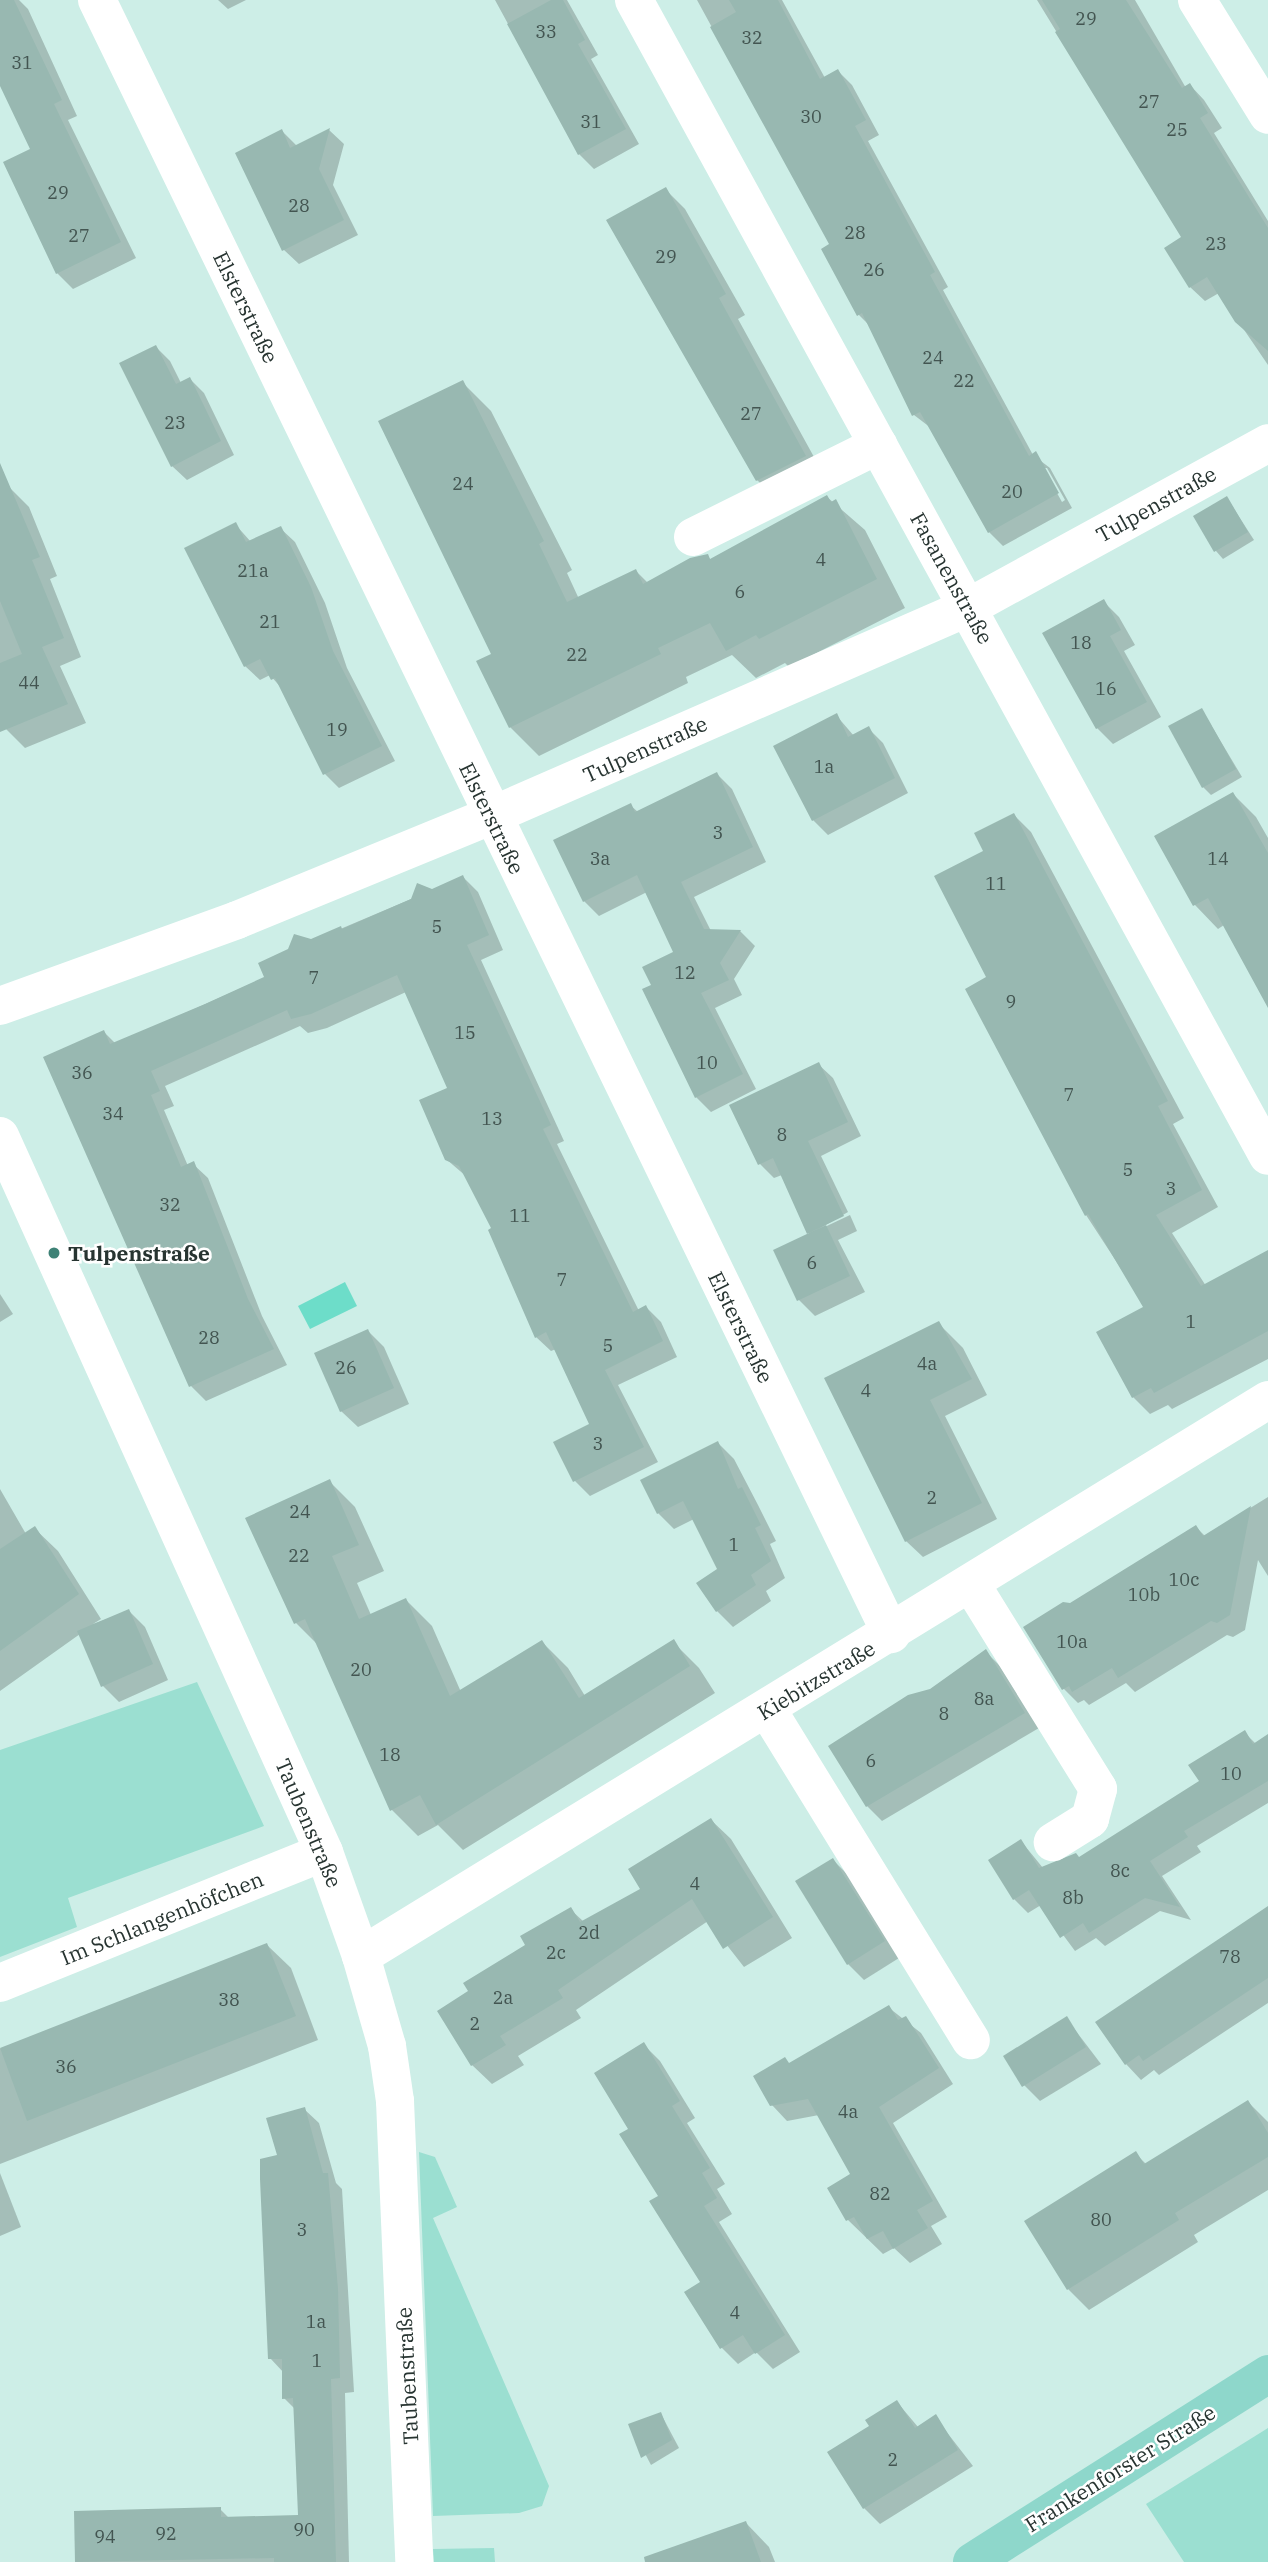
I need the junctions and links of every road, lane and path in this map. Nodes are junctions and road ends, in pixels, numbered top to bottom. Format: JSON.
{"nodes":[{"id":1,"x":97,"y":0,"type":"edge"},
{"id":2,"x":634,"y":0,"type":"edge"},
{"id":3,"x":1197,"y":0,"type":"edge"},
{"id":4,"x":1268,"y":115,"type":"edge"},
{"id":5,"x":1268,"y":443,"type":"edge"},
{"id":6,"x":878,"y":446,"type":"junction"},
{"id":7,"x":693,"y":537,"type":"dead end"},
{"id":8,"x":969,"y":607,"type":"junction"},
{"id":9,"x":491,"y":816,"type":"junction"},
{"id":10,"x":0,"y":1006,"type":"edge"},
{"id":11,"x":0,"y":1136,"type":"edge"},
{"id":12,"x":1268,"y":1156,"type":"edge"},
{"id":13,"x":1268,"y":1400,"type":"edge"},
{"id":14,"x":971,"y":1584,"type":"junction"},
{"id":15,"x":891,"y":1634,"type":"junction"},
{"id":16,"x":767,"y":1709,"type":"junction"},
{"id":17,"x":1053,"y":1842,"type":"dead end"},
{"id":18,"x":324,"y":1852,"type":"junction"},
{"id":19,"x":361,"y":1956,"type":"junction"},
{"id":20,"x":0,"y":1983,"type":"edge"},
{"id":21,"x":971,"y":2040,"type":"dead end"},
{"id":22,"x":1268,"y":2374,"type":"edge"},
{"id":23,"x":414,"y":2562,"type":"edge"},
{"id":24,"x":972,"y":2562,"type":"edge"}],
"edges":[{"from":1,"to":9,"type":"street","name":"Elsterstraße"},
{"from":2,"to":6,"type":"street","name":"Fasanenstraße"},
{"from":3,"to":4,"type":"street"},
{"from":5,"to":8,"type":"street","name":"Tulpenstraße"},
{"from":6,"to":7,"type":"street"},
{"from":6,"to":8,"type":"street","name":"Fasanenstraße"},
{"from":8,"to":9,"type":"street","name":"Tulpenstraße"},
{"from":8,"to":12,"type":"street","name":"Fasanenstraße"},
{"from":9,"to":10,"type":"street","name":"Tulpenstraße"},
{"from":9,"to":15,"type":"street","name":"Elsterstraße"},
{"from":11,"to":18,"type":"street","name":"Taubenstraße"},
{"from":13,"to":14,"type":"street","name":"Kiebitzstraße"},
{"from":14,"to":15,"type":"street","name":"Kiebitzstraße"},
{"from":14,"to":17,"type":"street"},
{"from":15,"to":16,"type":"street","name":"Kiebitzstraße"},
{"from":16,"to":19,"type":"street","name":"Kiebitzstraße"},
{"from":16,"to":21,"type":"street"},
{"from":18,"to":19,"type":"street","name":"Taubenstraße"},
{"from":18,"to":20,"type":"street","name":"Im Schlangenhöfchen"},
{"from":19,"to":23,"type":"street","name":"Taubenstraße"},
{"from":22,"to":24,"type":"main road","name":"Frankenforster Straße"}]}
